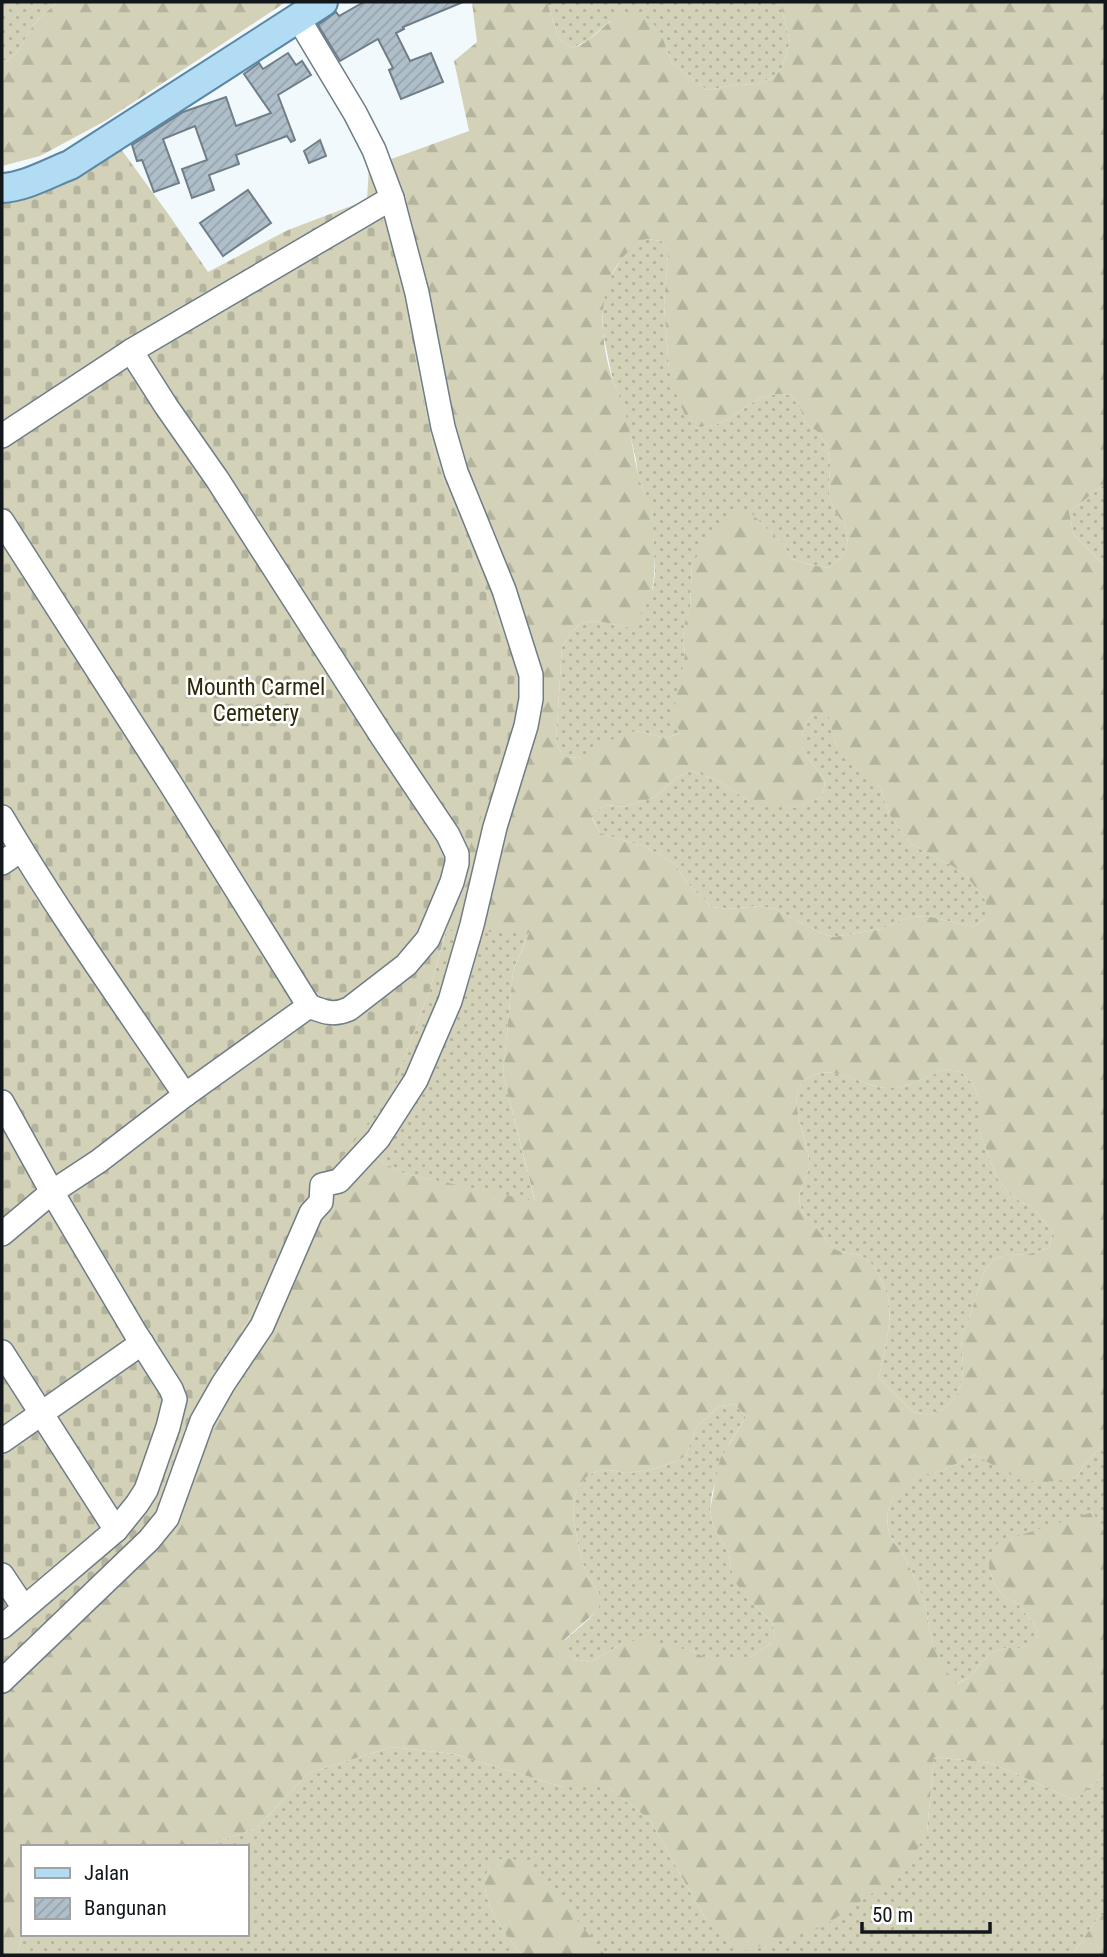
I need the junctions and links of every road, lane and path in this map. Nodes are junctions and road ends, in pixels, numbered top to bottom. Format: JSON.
{"nodes":[{"id":1,"x":323,"y":2,"type":"edge"},
{"id":2,"x":298,"y":18,"type":"junction"},
{"id":3,"x":2,"y":188,"type":"edge"},
{"id":4,"x":392,"y":198,"type":"junction"},
{"id":5,"x":131,"y":351,"type":"junction"},
{"id":6,"x":2,"y":436,"type":"edge"},
{"id":7,"x":2,"y":521,"type":"edge"},
{"id":8,"x":2,"y":817,"type":"edge"},
{"id":9,"x":21,"y":849,"type":"junction"},
{"id":10,"x":2,"y":863,"type":"edge"},
{"id":11,"x":309,"y":1006,"type":"junction"},
{"id":12,"x":185,"y":1095,"type":"junction"},
{"id":13,"x":2,"y":1102,"type":"edge"},
{"id":14,"x":52,"y":1192,"type":"junction"},
{"id":15,"x":2,"y":1234,"type":"edge"},
{"id":16,"x":142,"y":1343,"type":"junction"},
{"id":17,"x":2,"y":1352,"type":"edge"},
{"id":18,"x":41,"y":1413,"type":"junction"},
{"id":19,"x":2,"y":1441,"type":"edge"},
{"id":20,"x":116,"y":1530,"type":"junction"},
{"id":21,"x":2,"y":1575,"type":"edge"},
{"id":22,"x":24,"y":1608,"type":"junction"},
{"id":23,"x":2,"y":1627,"type":"edge"},
{"id":24,"x":2,"y":1681,"type":"edge"}],
"edges":[{"from":1,"to":2,"type":"main road"},
{"from":2,"to":3,"type":"main road"},
{"from":2,"to":4,"type":"street"},
{"from":4,"to":5,"type":"street"},
{"from":4,"to":24,"type":"street"},
{"from":5,"to":6,"type":"street"},
{"from":5,"to":11,"type":"street"},
{"from":7,"to":11,"type":"street"},
{"from":8,"to":9,"type":"street"},
{"from":9,"to":10,"type":"street"},
{"from":9,"to":12,"type":"street"},
{"from":11,"to":12,"type":"street"},
{"from":12,"to":14,"type":"street"},
{"from":13,"to":14,"type":"street"},
{"from":14,"to":15,"type":"street"},
{"from":14,"to":16,"type":"street"},
{"from":16,"to":18,"type":"street"},
{"from":16,"to":20,"type":"street"},
{"from":17,"to":18,"type":"street"},
{"from":18,"to":19,"type":"street"},
{"from":18,"to":20,"type":"street"},
{"from":20,"to":22,"type":"street"},
{"from":21,"to":22,"type":"street"},
{"from":22,"to":23,"type":"street"}]}
